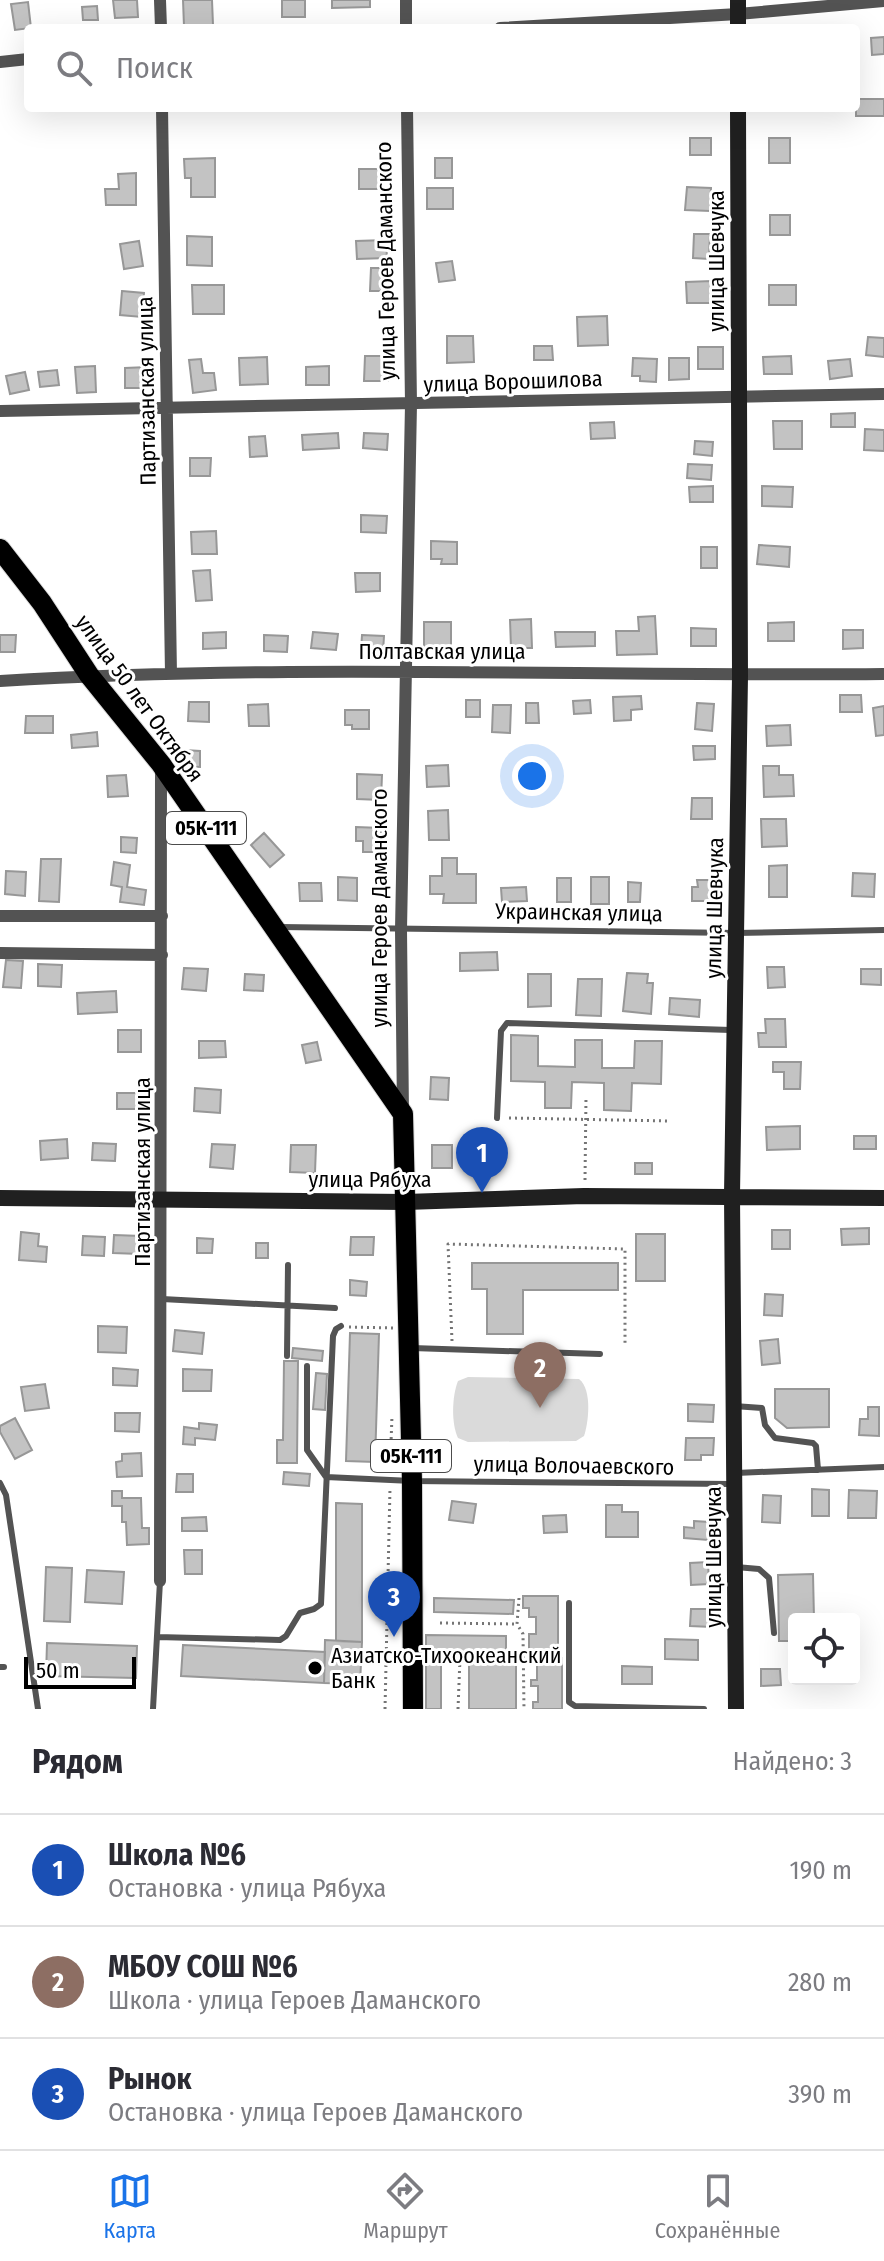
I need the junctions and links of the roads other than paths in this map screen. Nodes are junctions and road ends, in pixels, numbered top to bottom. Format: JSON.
{"nodes":[{"id":1,"x":160,"y":0,"type":"edge"},
{"id":2,"x":406,"y":0,"type":"edge"},
{"id":3,"x":884,"y":1,"type":"edge"},
{"id":4,"x":738,"y":14,"type":"edge"},
{"id":5,"x":161,"y":24,"type":"edge"},
{"id":6,"x":406,"y":24,"type":"edge"},
{"id":7,"x":568,"y":24,"type":"edge"},
{"id":8,"x":24,"y":59,"type":"edge"},
{"id":9,"x":0,"y":62,"type":"edge"},
{"id":10,"x":162,"y":112,"type":"edge"},
{"id":11,"x":407,"y":112,"type":"edge"},
{"id":12,"x":738,"y":112,"type":"edge"},
{"id":13,"x":884,"y":394,"type":"edge"},
{"id":14,"x":738,"y":395,"type":"junction"},
{"id":15,"x":411,"y":404,"type":"junction"},
{"id":16,"x":166,"y":410,"type":"junction"},
{"id":17,"x":0,"y":411,"type":"edge"},
{"id":18,"x":0,"y":549,"type":"edge"},
{"id":19,"x":404,"y":670,"type":"junction"},
{"id":20,"x":171,"y":674,"type":"junction"},
{"id":21,"x":884,"y":674,"type":"edge"},
{"id":22,"x":89,"y":675,"type":"junction"},
{"id":23,"x":740,"y":676,"type":"junction"},
{"id":24,"x":0,"y":681,"type":"edge"},
{"id":25,"x":161,"y":764,"type":"junction"},
{"id":26,"x":0,"y":916,"type":"edge"},
{"id":27,"x":162,"y":916,"type":"junction"},
{"id":28,"x":274,"y":927,"type":"junction"},
{"id":29,"x":401,"y":930,"type":"junction"},
{"id":30,"x":884,"y":930,"type":"edge"},
{"id":31,"x":736,"y":933,"type":"junction"},
{"id":32,"x":0,"y":953,"type":"edge"},
{"id":33,"x":162,"y":955,"type":"junction"},
{"id":34,"x":735,"y":1030,"type":"junction"},
{"id":35,"x":403,"y":1114,"type":"junction"},
{"id":36,"x":497,"y":1118,"type":"road end"},
{"id":37,"x":732,"y":1195,"type":"junction"},
{"id":38,"x":0,"y":1198,"type":"edge"},
{"id":39,"x":161,"y":1198,"type":"junction"},
{"id":40,"x":882,"y":1201,"type":"edge"},
{"id":41,"x":406,"y":1202,"type":"junction"},
{"id":42,"x":288,"y":1265,"type":"dead end"},
{"id":43,"x":162,"y":1299,"type":"junction"},
{"id":44,"x":288,"y":1306,"type":"junction"},
{"id":45,"x":335,"y":1308,"type":"dead end"},
{"id":46,"x":341,"y":1326,"type":"road end"},
{"id":47,"x":408,"y":1348,"type":"junction"},
{"id":48,"x":600,"y":1354,"type":"dead end"},
{"id":49,"x":287,"y":1356,"type":"dead end"},
{"id":50,"x":307,"y":1366,"type":"dead end"},
{"id":51,"x":734,"y":1406,"type":"junction"},
{"id":52,"x":884,"y":1467,"type":"edge"},
{"id":53,"x":818,"y":1470,"type":"junction"},
{"id":54,"x":326,"y":1477,"type":"junction"},
{"id":55,"x":735,"y":1479,"type":"junction"},
{"id":56,"x":412,"y":1481,"type":"junction"},
{"id":57,"x":0,"y":1483,"type":"edge"},
{"id":58,"x":736,"y":1567,"type":"junction"},
{"id":59,"x":160,"y":1581,"type":"joint"},
{"id":60,"x":569,"y":1603,"type":"dead end"},
{"id":61,"x":774,"y":1633,"type":"dead end"},
{"id":62,"x":157,"y":1637,"type":"junction"},
{"id":63,"x":38,"y":1709,"type":"edge"},
{"id":64,"x":153,"y":1709,"type":"edge"},
{"id":65,"x":413,"y":1709,"type":"edge"},
{"id":66,"x":691,"y":1709,"type":"edge"},
{"id":67,"x":704,"y":1709,"type":"edge"},
{"id":68,"x":736,"y":1709,"type":"edge"}],
"edges":[{"from":1,"to":5,"type":"street"},
{"from":2,"to":6,"type":"street"},
{"from":3,"to":4,"type":"street"},
{"from":4,"to":7,"type":"street"},
{"from":8,"to":9,"type":"street"},
{"from":10,"to":16,"type":"street","name":"Партизанская улица"},
{"from":11,"to":15,"type":"street","name":"улица Героев Даманского"},
{"from":12,"to":14,"type":"street","name":"улица Шевчука"},
{"from":13,"to":14,"type":"street","name":"улица Ворошилова"},
{"from":14,"to":15,"type":"street","name":"улица Ворошилова"},
{"from":14,"to":23,"type":"street","name":"улица Шевчука"},
{"from":15,"to":16,"type":"street","name":"улица Ворошилова"},
{"from":15,"to":19,"type":"street","name":"улица Героев Даманского"},
{"from":16,"to":17,"type":"street","name":"улица Ворошилова"},
{"from":16,"to":20,"type":"street","name":"Партизанская улица"},
{"from":18,"to":22,"type":"main road","name":"улица 50 лет Октября","number":"05К-111"},
{"from":19,"to":20,"type":"street","name":"Полтавская улица"},
{"from":19,"to":23,"type":"street","name":"Полтавская улица"},
{"from":19,"to":29,"type":"street","name":"улица Героев Даманского"},
{"from":20,"to":22,"type":"street","name":"Полтавская улица"},
{"from":21,"to":23,"type":"street","name":"Полтавская улица"},
{"from":22,"to":24,"type":"street","name":"Полтавская улица"},
{"from":22,"to":25,"type":"main road","name":"улица 50 лет Октября","number":"05К-111"},
{"from":23,"to":31,"type":"street","name":"улица Шевчука"},
{"from":25,"to":27,"type":"street","name":"Партизанская улица"},
{"from":25,"to":28,"type":"main road","name":"улица 50 лет Октября","number":"05К-111"},
{"from":26,"to":27,"type":"street"},
{"from":27,"to":33,"type":"street","name":"Партизанская улица"},
{"from":28,"to":29,"type":"lane","name":"Украинская улица"},
{"from":28,"to":35,"type":"main road","name":"улица 50 лет Октября","number":"05К-111"},
{"from":29,"to":31,"type":"lane","name":"Украинская улица"},
{"from":29,"to":35,"type":"street","name":"улица Героев Даманского"},
{"from":30,"to":31,"type":"lane","name":"Украинская улица"},
{"from":31,"to":34,"type":"street","name":"улица Шевчука"},
{"from":32,"to":33,"type":"street"},
{"from":33,"to":39,"type":"street","name":"Партизанская улица"},
{"from":34,"to":36,"type":"lane"},
{"from":34,"to":37,"type":"street","name":"улица Шевчука"},
{"from":35,"to":41,"type":"main road","name":"улица Героев Даманского","number":"05К-111"},
{"from":37,"to":40,"type":"street","name":"улица Рябуха"},
{"from":37,"to":41,"type":"street","name":"улица Рябуха"},
{"from":37,"to":51,"type":"street","name":"улица Шевчука"},
{"from":38,"to":39,"type":"street","name":"улица Рябуха"},
{"from":39,"to":41,"type":"street","name":"улица Рябуха"},
{"from":39,"to":43,"type":"street","name":"Партизанская улица"},
{"from":41,"to":47,"type":"main road","name":"улица Героев Даманского","number":"05К-111"},
{"from":42,"to":44,"type":"lane"},
{"from":43,"to":44,"type":"lane"},
{"from":43,"to":59,"type":"street","name":"Партизанская улица"},
{"from":44,"to":45,"type":"lane"},
{"from":44,"to":49,"type":"lane"},
{"from":46,"to":54,"type":"lane"},
{"from":47,"to":48,"type":"lane"},
{"from":47,"to":56,"type":"main road","name":"улица Героев Даманского","number":"05К-111"},
{"from":50,"to":54,"type":"lane"},
{"from":51,"to":53,"type":"lane"},
{"from":51,"to":55,"type":"street","name":"улица Шевчука"},
{"from":52,"to":53,"type":"lane","name":"улица Волочаевского"},
{"from":53,"to":55,"type":"lane","name":"улица Волочаевского"},
{"from":54,"to":56,"type":"lane","name":"улица Волочаевского"},
{"from":54,"to":62,"type":"lane"},
{"from":55,"to":56,"type":"lane","name":"улица Волочаевского"},
{"from":55,"to":58,"type":"street","name":"улица Шевчука"},
{"from":56,"to":65,"type":"main road","name":"улица Героев Даманского","number":"05К-111"},
{"from":57,"to":63,"type":"lane"},
{"from":58,"to":61,"type":"lane"},
{"from":58,"to":68,"type":"street","name":"улица Шевчука"},
{"from":59,"to":62,"type":"lane"},
{"from":60,"to":66,"type":"lane"},
{"from":62,"to":64,"type":"lane"},
{"from":66,"to":67,"type":"lane"}]}
